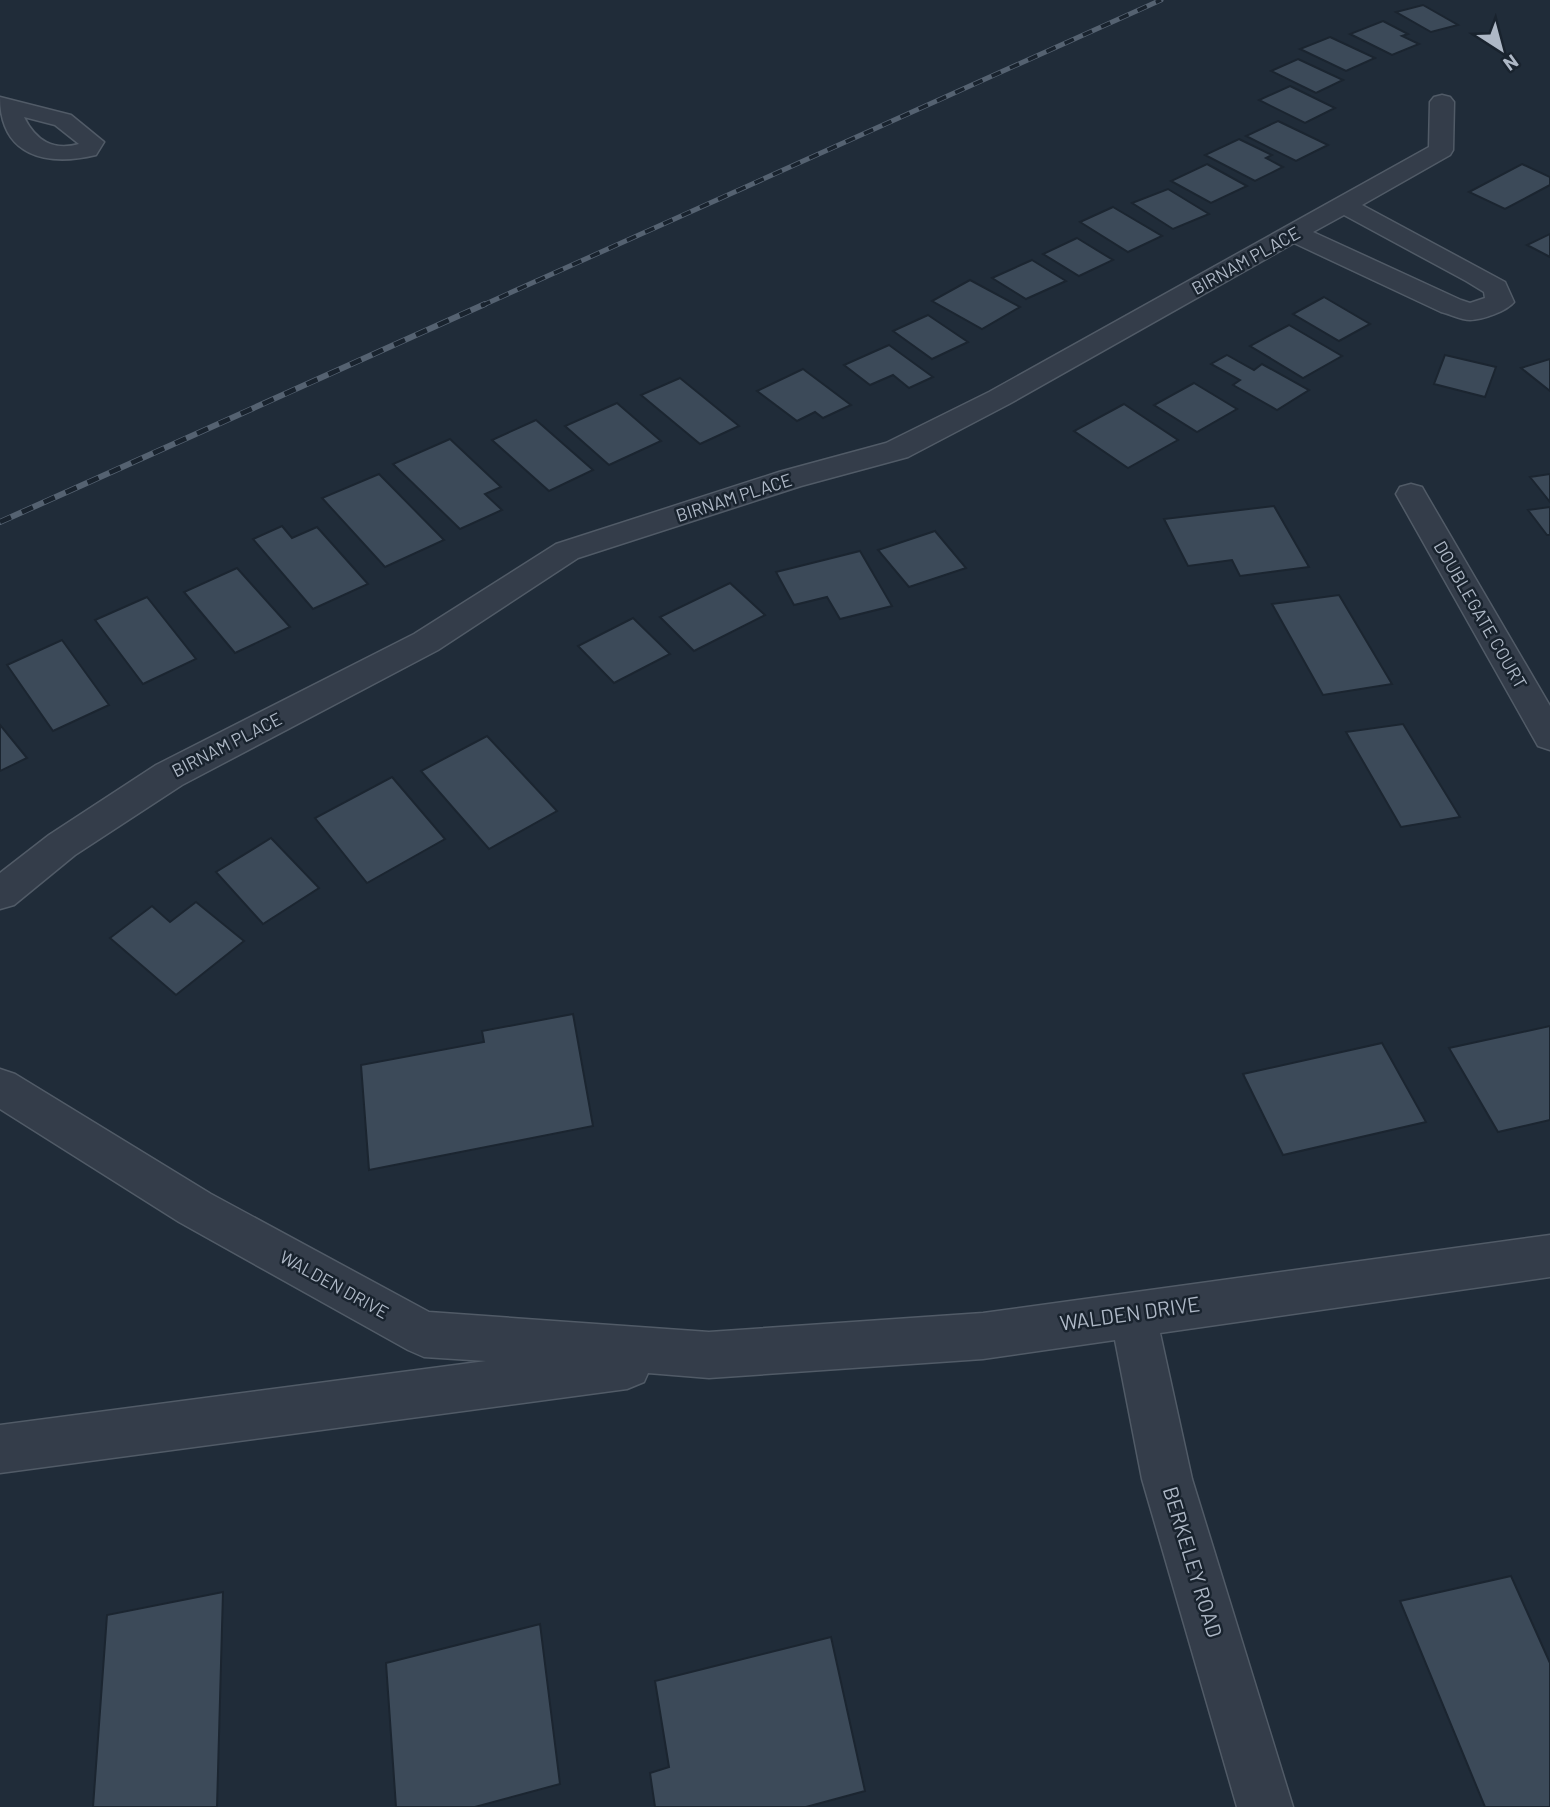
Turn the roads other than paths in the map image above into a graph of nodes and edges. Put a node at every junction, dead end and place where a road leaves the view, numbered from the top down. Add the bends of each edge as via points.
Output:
1 (1442, 103) dead end
2 (1344, 205) junction
3 (1295, 234) junction
4 (1411, 494) dead end
5 (1550, 737) edge
6 (0, 894) edge
7 (0, 1087) edge
8 (1550, 1256) edge
9 (1133, 1313) junction
10 (709, 1355) junction
11 (0, 1449) edge
12 (1265, 1807) edge

1 - 2 street, BIRNAM PLACE via 1441,150
2 - 3 street, BIRNAM PLACE
2 - 3 street via 1496,288 1500,302 1471,312 1451,306
3 - 6 street, BIRNAM PLACE via 897,450 790,479 567,551 426,642 169,775 62,845
4 - 5 street, DOUBLEGATE COURT
7 - 10 street, WALDEN DRIVE via 195,1208 424,1334
8 - 9 street, WALDEN DRIVE
9 - 10 street, WALDEN DRIVE via 983,1336
9 - 12 street, BERKELEY ROAD via 1167,1479
10 - 11 street, WALDEN DRIVE

